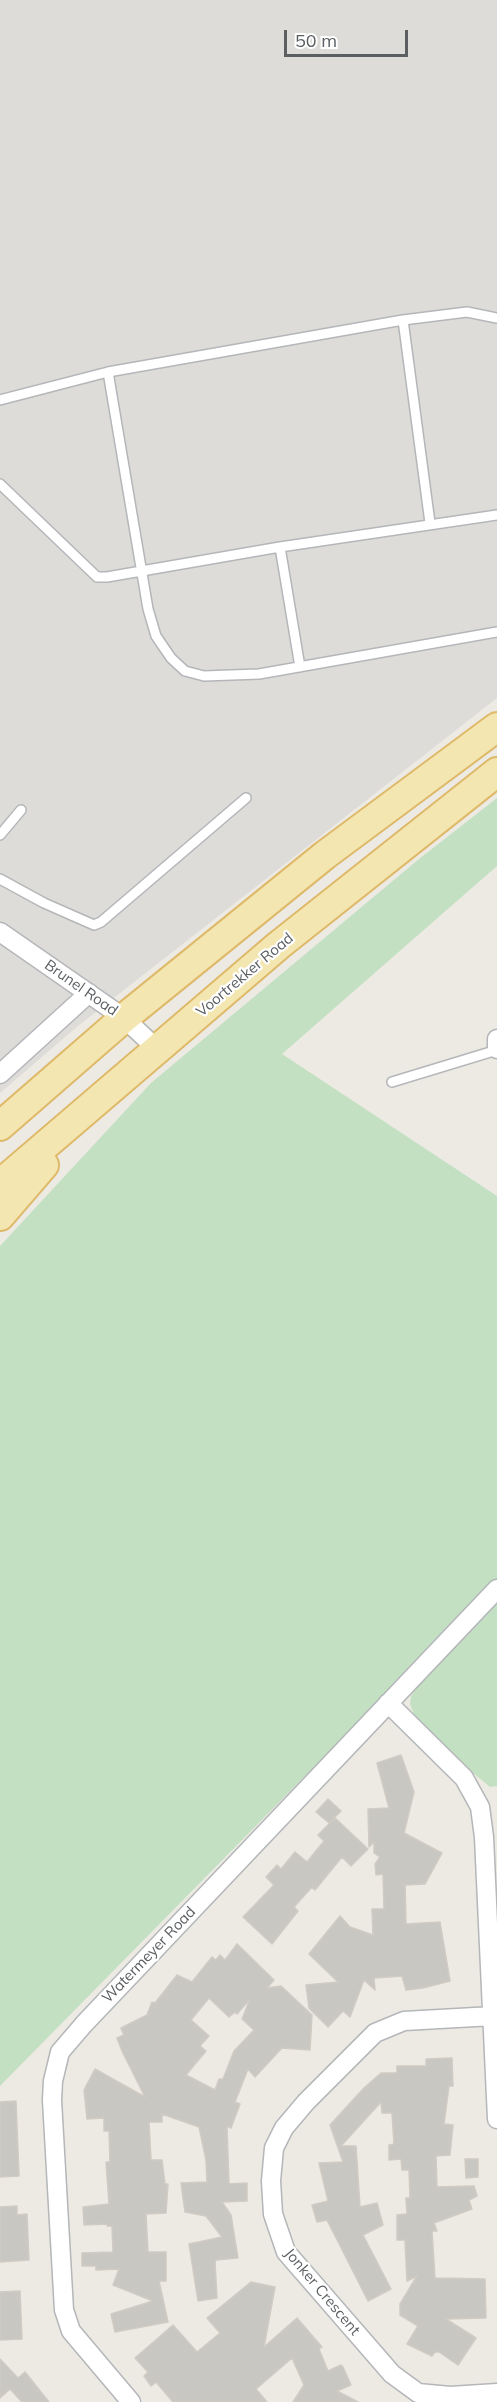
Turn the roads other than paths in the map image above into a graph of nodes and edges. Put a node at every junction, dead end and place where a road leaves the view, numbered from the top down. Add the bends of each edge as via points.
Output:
1 (497, 318) edge
2 (403, 320) junction
3 (108, 372) junction
4 (0, 400) edge
5 (0, 484) edge
6 (497, 515) edge
7 (430, 523) junction
8 (280, 547) junction
9 (140, 572) junction
10 (497, 632) edge
11 (300, 667) junction
12 (497, 727) edge
13 (497, 772) edge
14 (246, 798) dead end
15 (21, 810) dead end
16 (0, 835) edge
17 (0, 879) edge
18 (0, 932) edge
19 (89, 993) junction
20 (124, 1018) junction
21 (497, 1039) edge
22 (497, 1049) edge
23 (158, 1050) junction
24 (0, 1074) edge
25 (392, 1082) dead end
26 (90, 1110) junction
27 (0, 1126) edge
28 (0, 1184) edge
29 (0, 1216) edge
30 (497, 1589) edge
31 (388, 1703) junction
32 (493, 2016) junction
33 (497, 2119) edge
34 (497, 2393) edge
35 (131, 2402) edge

1 - 2 lane via 467,312
2 - 3 lane
2 - 7 lane
3 - 4 lane
3 - 9 lane
5 - 9 lane via 97,577
6 - 7 lane
7 - 8 lane
8 - 9 lane
8 - 11 lane
9 - 11 lane via 156,636 185,671 231,676
10 - 11 lane
12 - 20 main road via 326,855
13 - 23 main road, Voortrekker Road via 279,945
14 - 17 lane via 94,925
15 - 16 lane
18 - 19 street, Brunel Road
19 - 20 street, Brunel Road
19 - 24 street
20 - 23 street, Brunel Road
20 - 27 main road
21 - 22 street
22 - 25 lane
23 - 26 main road, Voortrekker Road
26 - 28 main road, Voortrekker Road
26 - 29 main road
30 - 31 street, Watermeyer Road
31 - 32 street via 464,1778 480,1807
31 - 35 street, Watermeyer Road via 84,2024 56,2062 52,2100 64,2310 71,2331
32 - 33 street
32 - 34 street, Jonker Crescent via 404,2021 375,2033 284,2128 274,2148 271,2181 273,2214 286,2252 392,2374 418,2393

